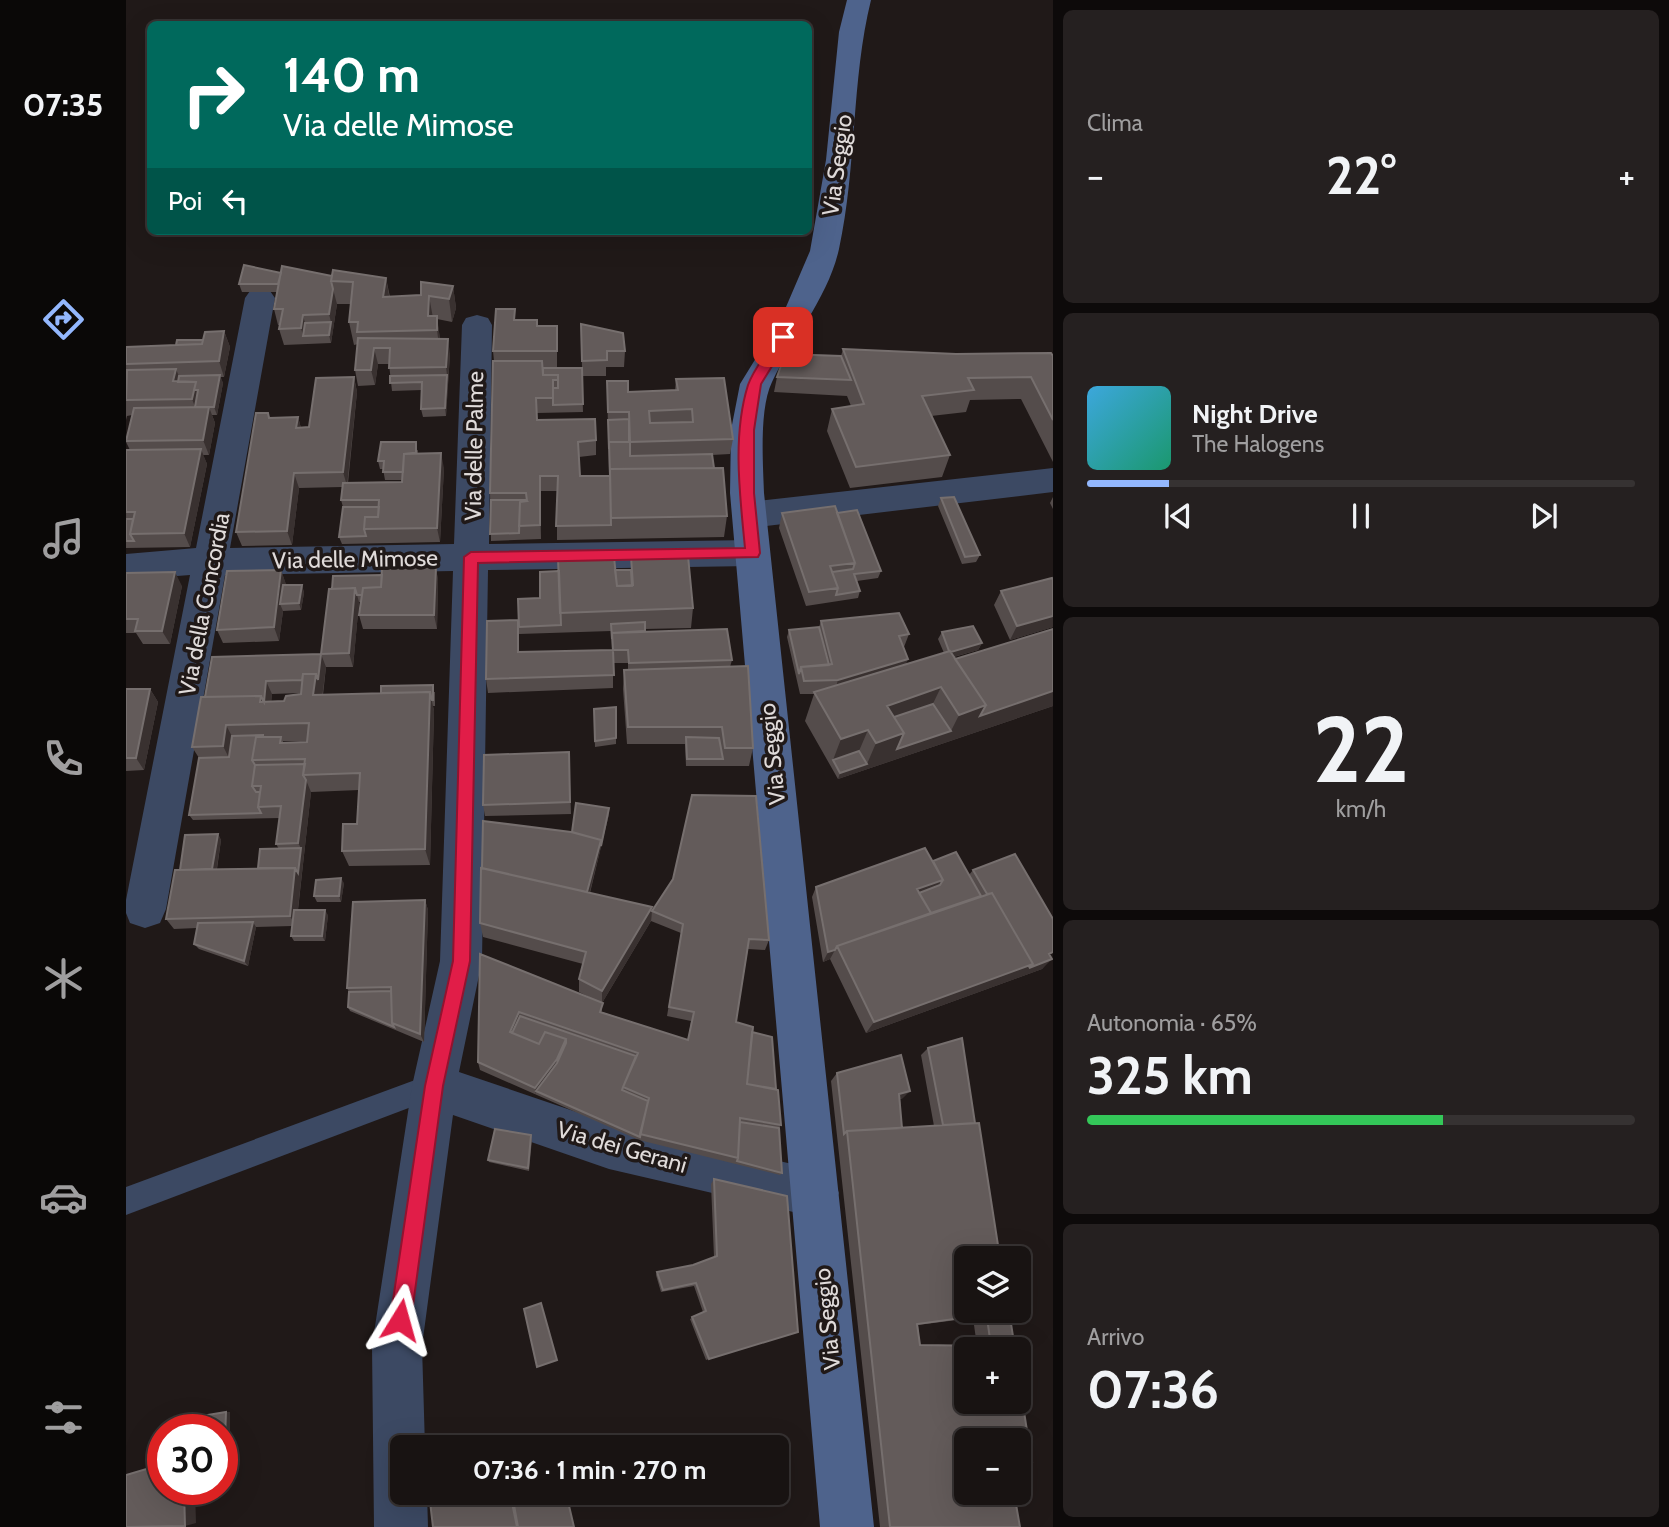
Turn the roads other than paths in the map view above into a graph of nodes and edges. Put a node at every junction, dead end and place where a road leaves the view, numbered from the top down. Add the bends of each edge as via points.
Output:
1 (859, 0) edge
2 (260, 298) dead end
3 (477, 325) dead end
4 (1053, 480) edge
5 (749, 515) junction
6 (752, 553) junction
7 (471, 557) junction
8 (212, 562) junction
9 (126, 567) edge
10 (145, 909) dead end
11 (434, 1086) junction
12 (815, 1193) junction
13 (126, 1201) edge
14 (401, 1527) edge
15 (847, 1527) edge

1 - 5 street, Via Seggio via 851,32 839,160 824,251 798,314 755,384 747,430
2 - 8 street, Via della Concordia
3 - 7 street, Via delle Palme
4 - 5 street
5 - 6 street, Via Seggio
6 - 7 street, Via delle Mimose
6 - 12 street, Via Seggio
7 - 8 street, Via delle Mimose
7 - 11 street, Via delle Palme via 461,961
8 - 9 street, Via delle Mimose
8 - 10 street, Via della Concordia
11 - 12 street, Via dei Gerani via 609,1146
11 - 13 lane
11 - 14 street, Via delle Palme via 397,1346
12 - 15 street, Via Seggio

